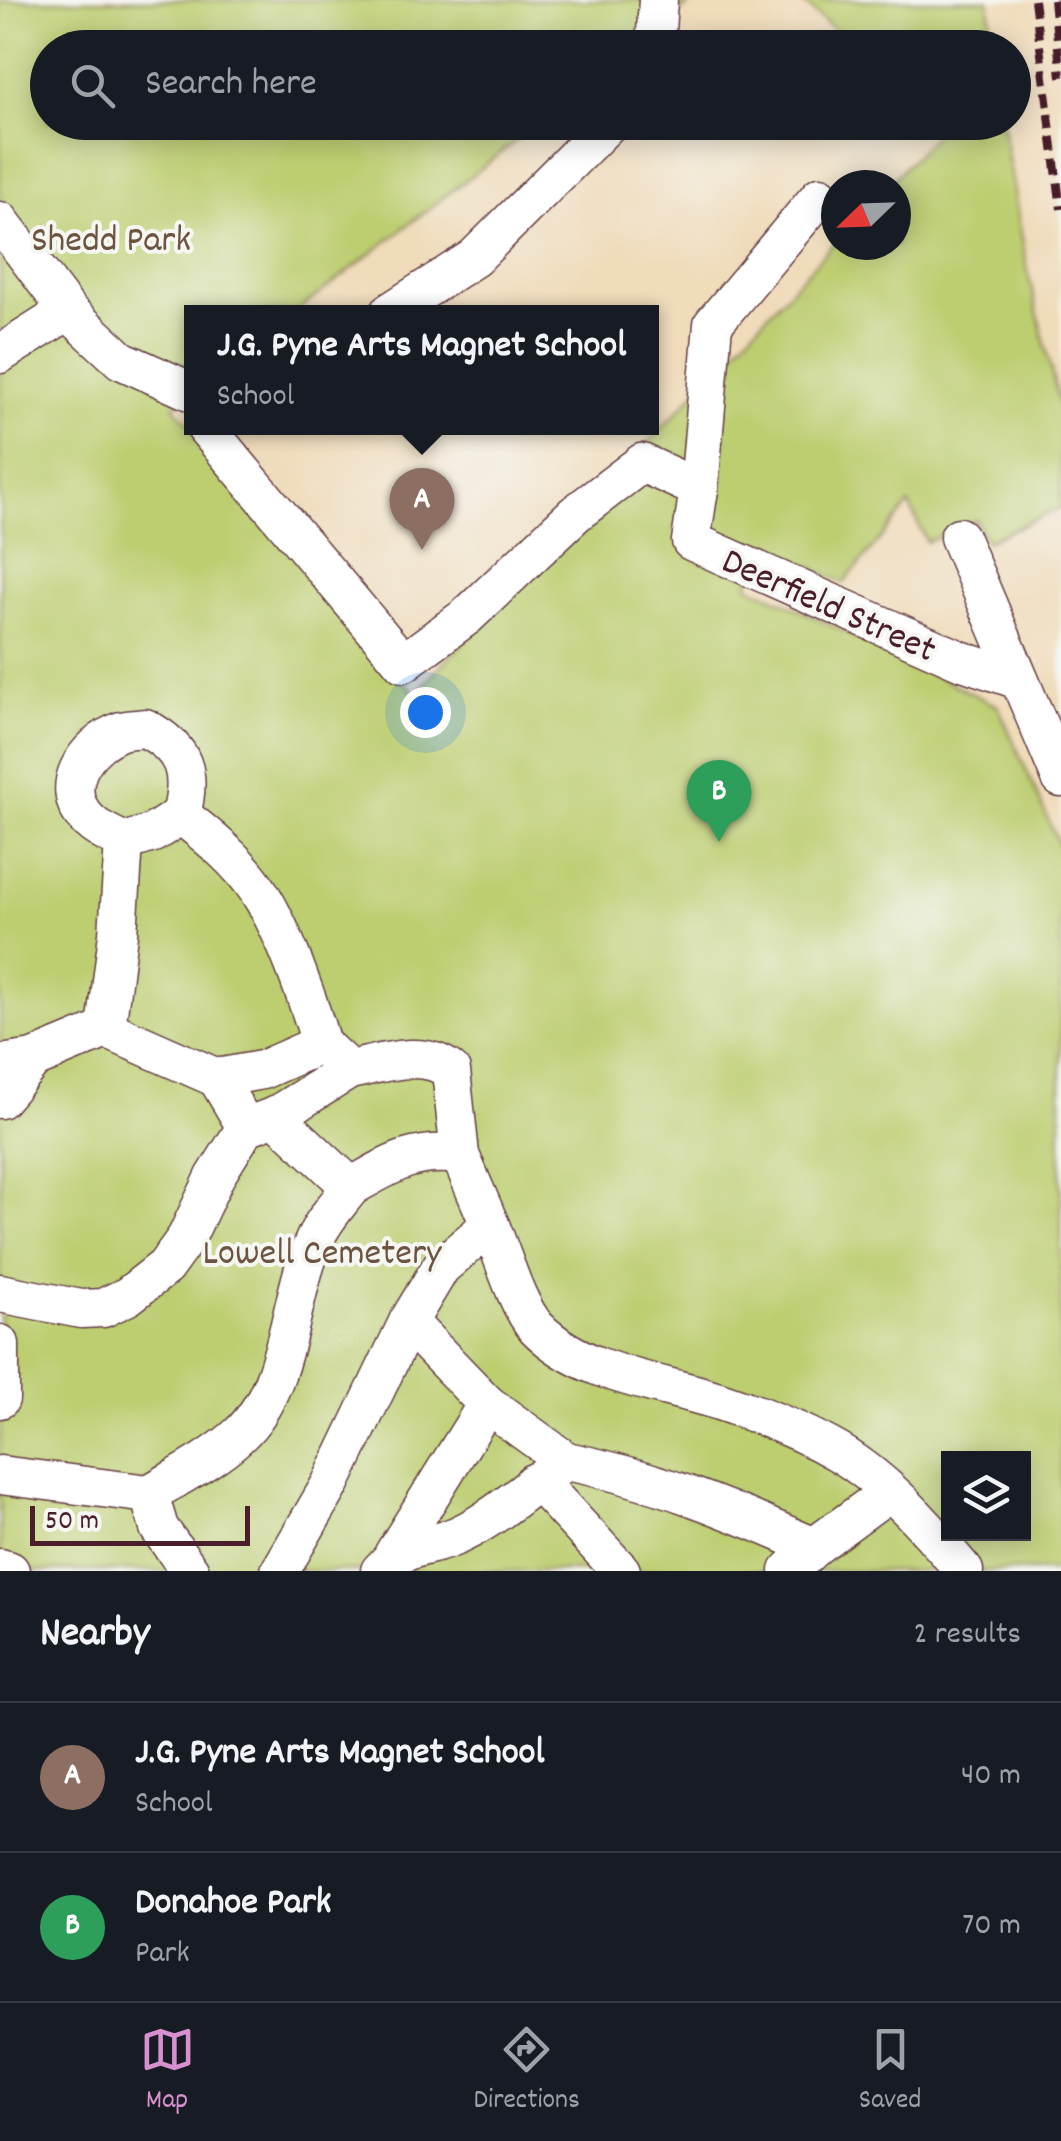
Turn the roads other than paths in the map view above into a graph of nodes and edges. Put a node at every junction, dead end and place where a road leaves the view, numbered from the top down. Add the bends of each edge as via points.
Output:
1 (658, 0) edge
2 (656, 30) edge
3 (592, 140) edge
4 (820, 196) dead end
5 (0, 220) edge
6 (401, 305) edge
7 (68, 311) junction
8 (0, 354) edge
9 (184, 392) edge
10 (212, 435) edge
11 (699, 490) junction
12 (959, 537) dead end
13 (1019, 680) junction
14 (1061, 778) edge
15 (181, 815) junction
16 (124, 842) junction
17 (106, 1030) junction
18 (321, 1044) junction
19 (17, 1061) edge
20 (349, 1070) junction
21 (217, 1078) junction
22 (0, 1099) edge
23 (260, 1122) junction
24 (460, 1155) junction
25 (351, 1187) junction
26 (490, 1225) junction
27 (0, 1293) edge
28 (408, 1322) junction
29 (0, 1344) edge
30 (0, 1399) edge
31 (487, 1404) junction
32 (566, 1461) junction
33 (1, 1473) edge
34 (533, 1483) junction
35 (889, 1492) junction
36 (149, 1494) junction
37 (802, 1559) edge
38 (387, 1563) edge
39 (0, 1568) edge
40 (10, 1571) edge
41 (190, 1571) edge
42 (280, 1571) edge
43 (621, 1571) edge
44 (964, 1571) edge

1 - 2 street
3 - 6 street via 474,258
4 - 11 street via 712,324
5 - 7 street
7 - 8 street
7 - 9 street via 121,360
10 - 11 street via 403,663 467,616 574,514 642,463
11 - 13 street, Deerfield Street via 690,541
12 - 13 street, Deerfield Street
13 - 14 street, Deerfield Street
15 - 16 street via 153,834
15 - 16 street via 188,788 177,752 145,728 122,731 86,753 75,776 74,801 90,824
15 - 18 street via 259,891
16 - 17 street
17 - 19 street
17 - 21 street
18 - 20 street
18 - 21 street via 262,1070
19 - 22 street
20 - 23 street
20 - 24 street via 408,1059 440,1062 450,1070
21 - 23 street
23 - 25 street
23 - 27 street via 215,1177 165,1267 128,1296 82,1309
24 - 25 street via 403,1157
24 - 26 street
25 - 36 street via 315,1238 291,1327 256,1415 239,1435
26 - 28 street via 441,1267
26 - 35 street via 536,1326 554,1341 585,1359 717,1400 838,1452
28 - 31 street
28 - 42 street via 330,1485
29 - 30 street
31 - 32 street
31 - 38 street
32 - 34 street
32 - 37 street via 742,1514
33 - 36 street
34 - 38 street via 495,1517
34 - 43 street
35 - 37 street
35 - 44 street
36 - 41 street via 159,1528
39 - 40 street

